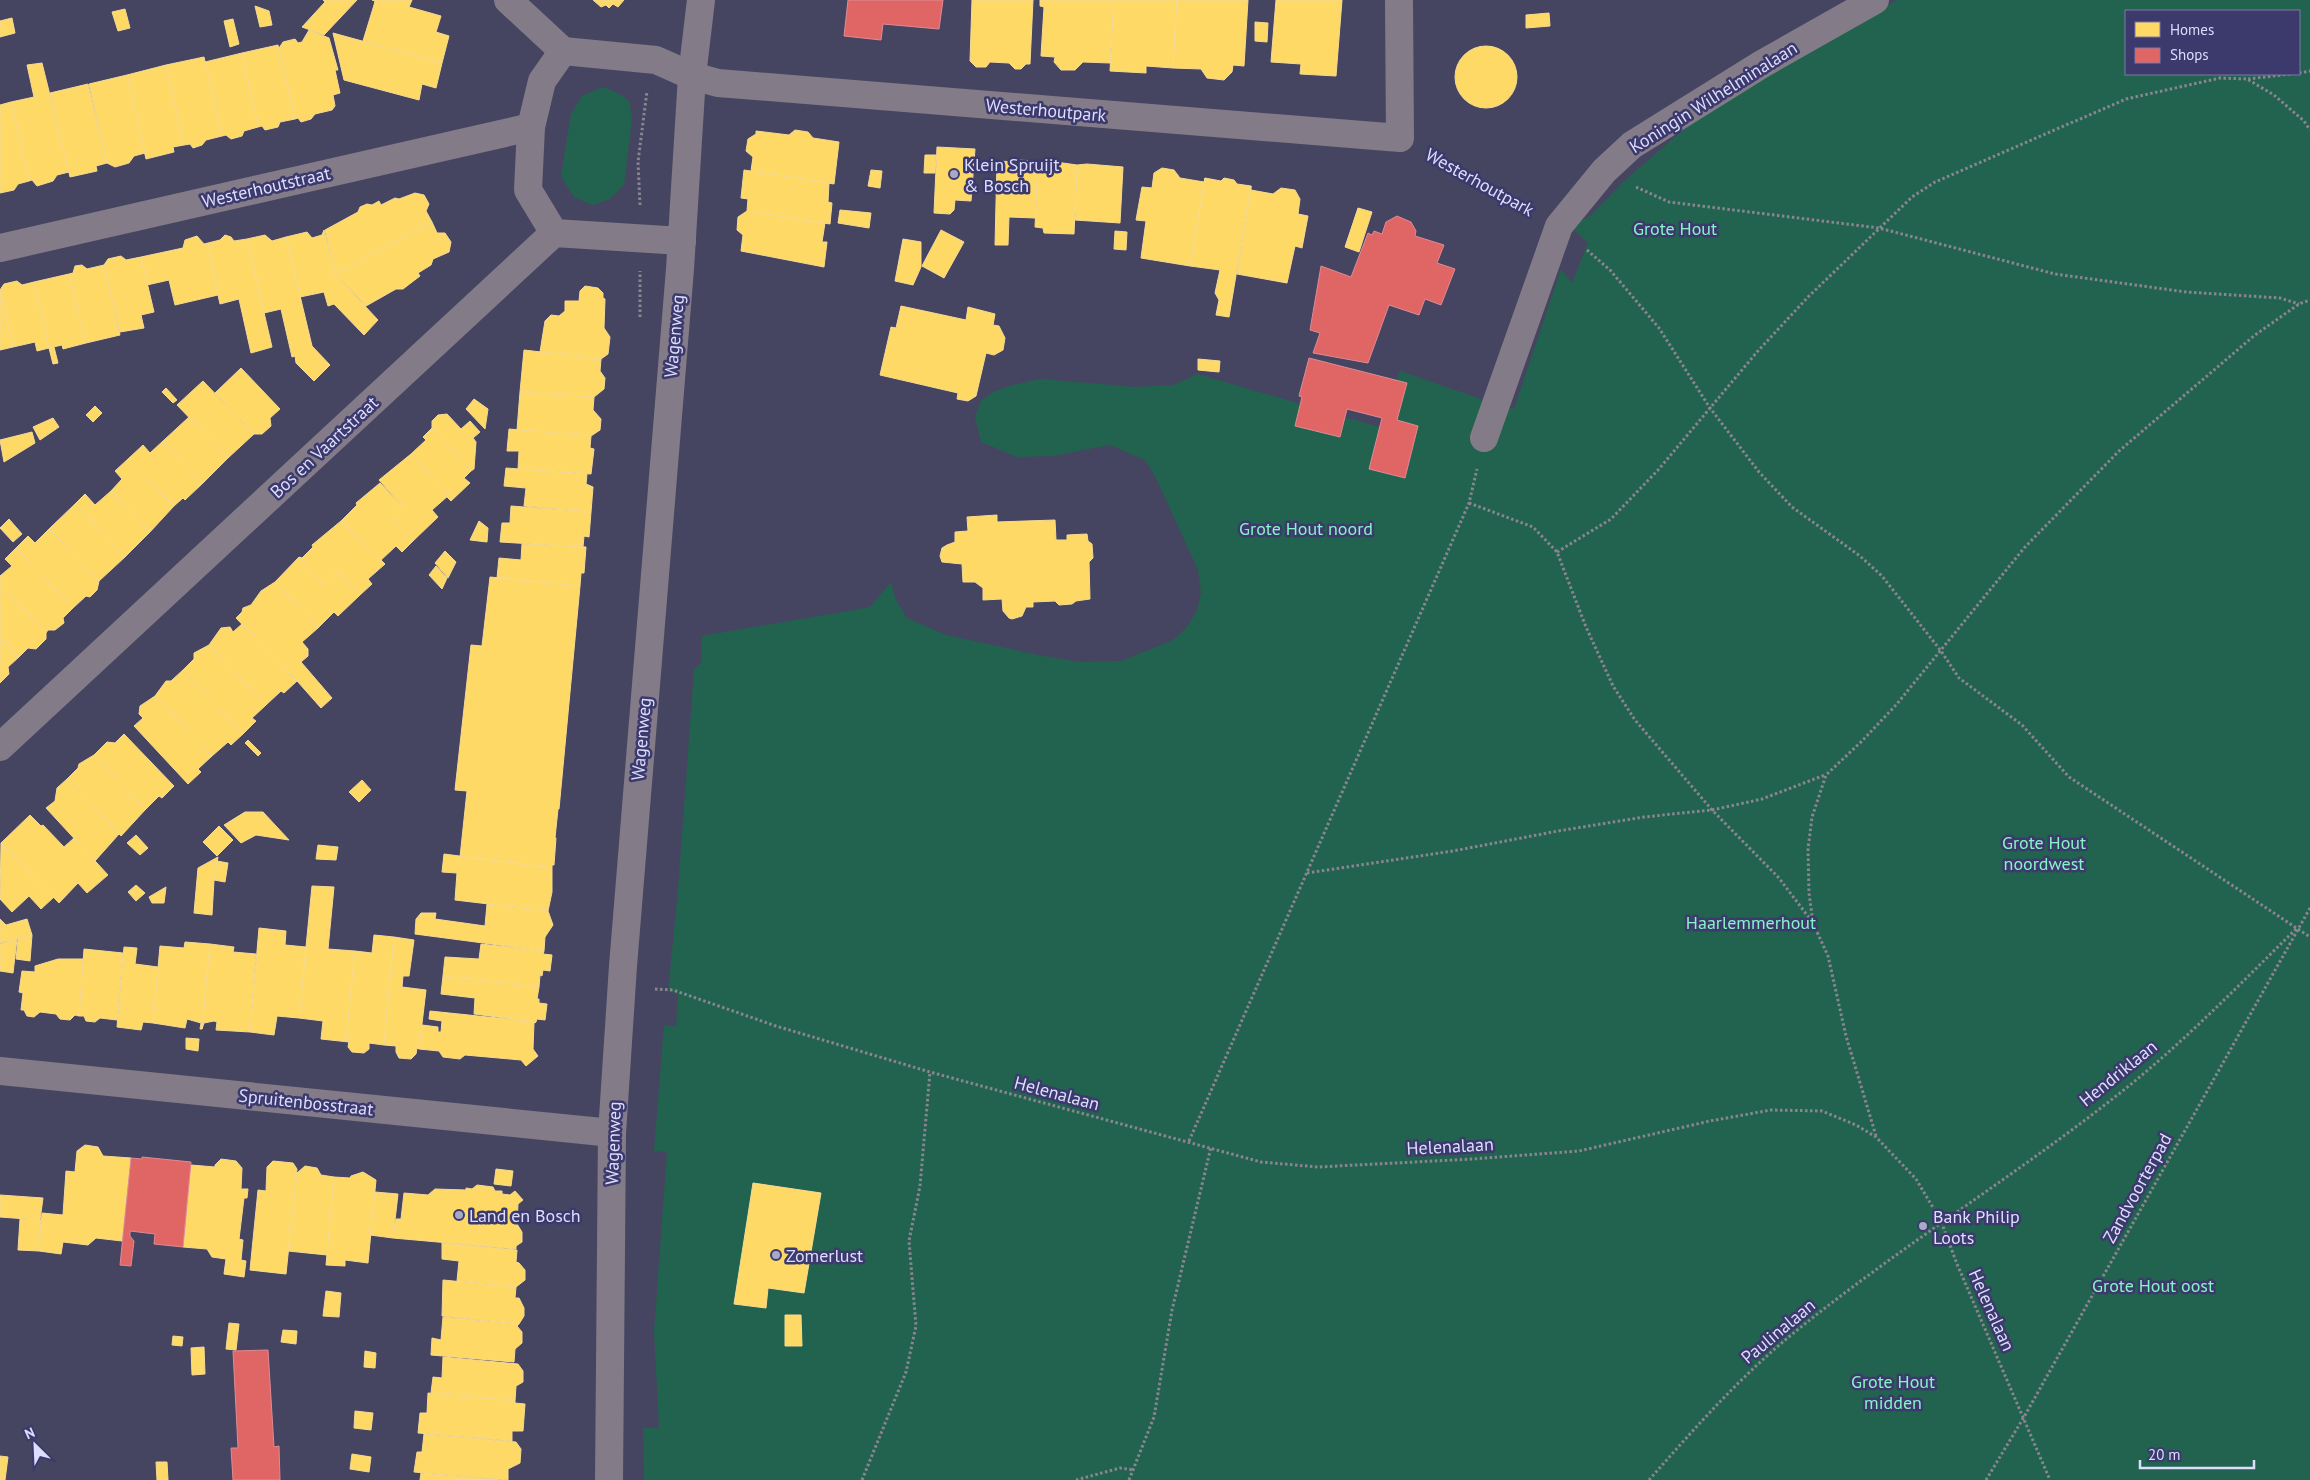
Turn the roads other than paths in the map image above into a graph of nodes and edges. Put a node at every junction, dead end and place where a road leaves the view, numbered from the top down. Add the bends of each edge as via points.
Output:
1 (508, 0) edge
2 (701, 0) edge
3 (1399, 0) edge
4 (1875, 0) edge
5 (563, 52) junction
6 (692, 76) junction
7 (531, 127) junction
8 (554, 233) junction
9 (682, 241) junction
10 (0, 248) edge
11 (1484, 438) road end
12 (0, 748) edge
13 (0, 1071) edge
14 (612, 1132) junction
15 (609, 1480) edge

1 - 5 street
2 - 6 street, Wagenweg
3 - 6 street, Westerhoutpark via 1400,138 733,84
4 - 11 street, Koningin Wilhelminalaan via 1762,64 1641,140 1604,171 1559,226
5 - 6 street, Westerhoutpark via 656,60
5 - 7 street via 542,81
6 - 9 street, Wagenweg
7 - 8 street via 528,190
7 - 10 street, Westerhoutstraat
8 - 9 street
8 - 12 street, Bos en Vaartstraat
9 - 14 street, Wagenweg
13 - 14 street, Spruitenbosstraat
14 - 15 street, Wagenweg

